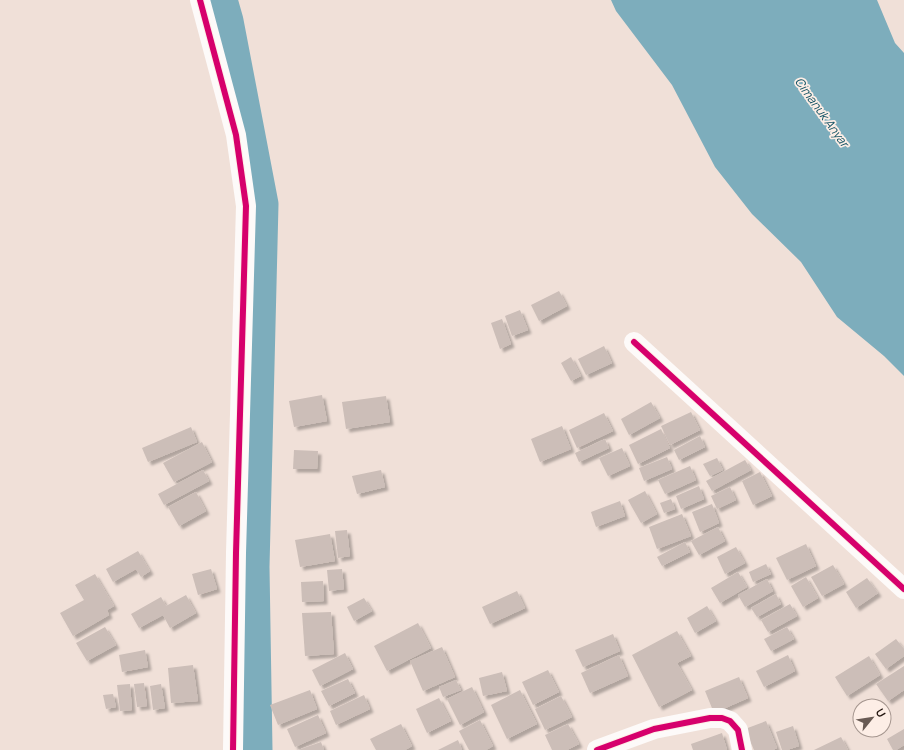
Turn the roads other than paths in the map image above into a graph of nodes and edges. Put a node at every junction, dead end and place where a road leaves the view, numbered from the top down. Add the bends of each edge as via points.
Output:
1 (200, 0) edge
2 (634, 342) dead end
3 (904, 589) edge
4 (233, 750) edge
5 (597, 750) edge
6 (742, 750) edge

1 - 4 street via 236,135 246,206
2 - 3 street
5 - 6 street via 654,729 710,718 730,721 738,730

